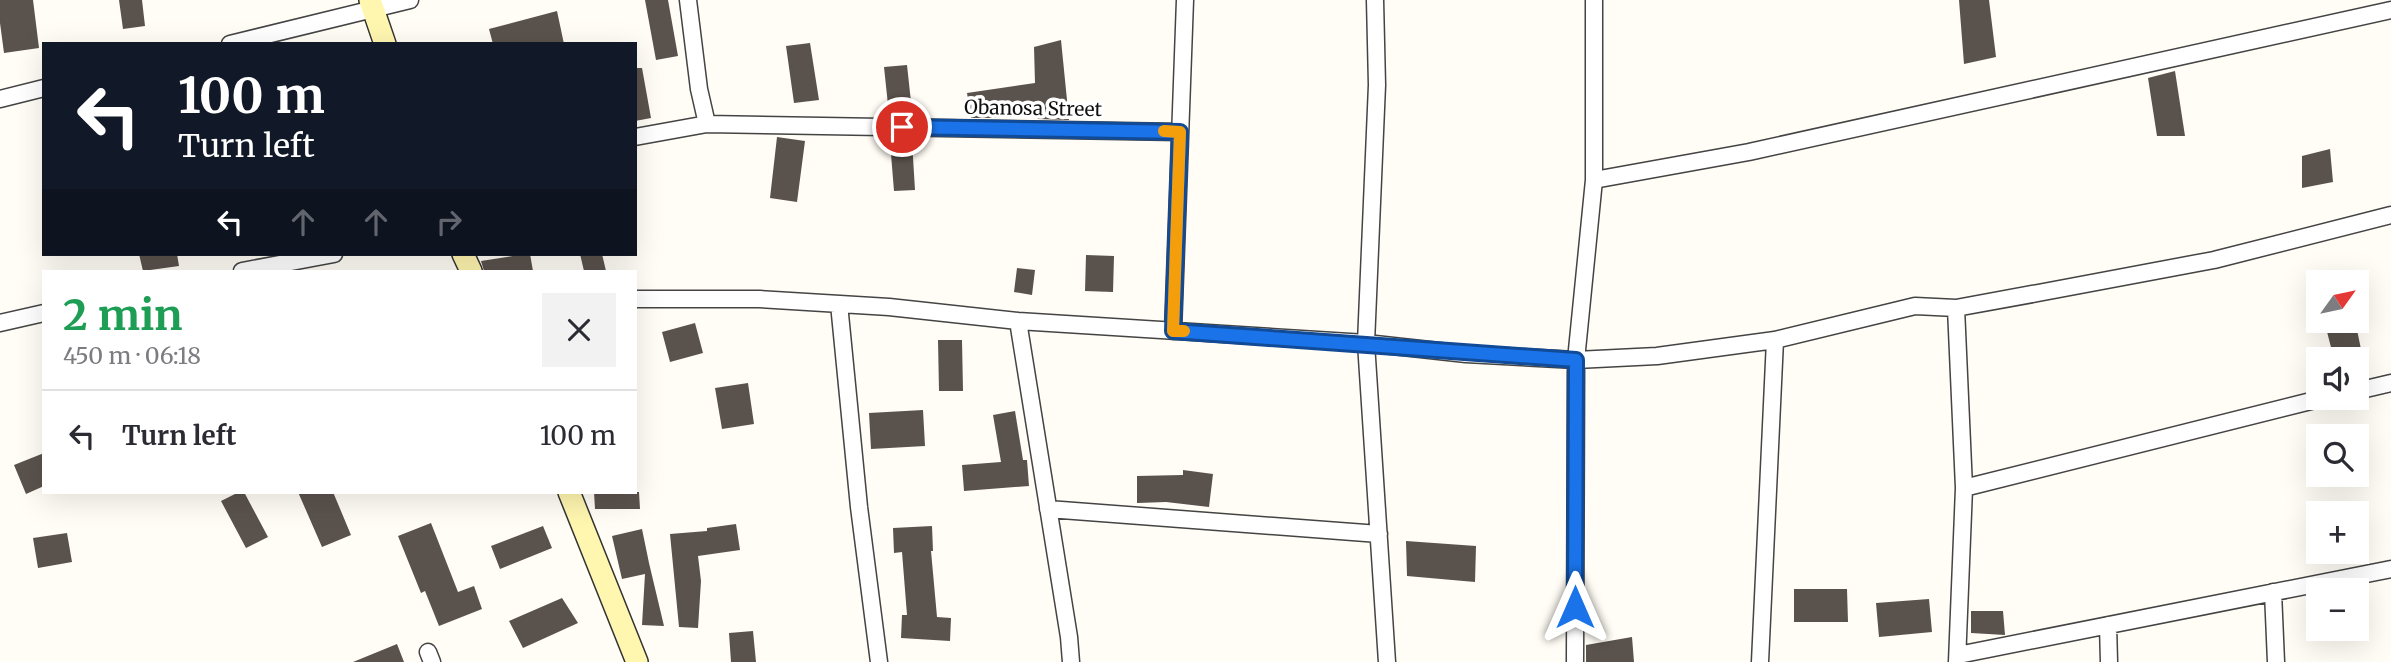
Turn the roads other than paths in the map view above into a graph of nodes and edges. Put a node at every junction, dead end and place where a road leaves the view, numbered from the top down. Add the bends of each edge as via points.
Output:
1 (410, 0) edge
2 (688, 0) edge
3 (1185, 0) edge
4 (1375, 0) edge
5 (1594, 0) edge
6 (372, 5) edge
7 (2391, 10) edge
8 (237, 42) edge
9 (384, 42) edge
10 (42, 88) edge
11 (0, 95) edge
12 (706, 124) junction
13 (1180, 132) junction
14 (637, 137) edge
15 (1594, 180) junction
16 (2391, 215) edge
17 (323, 256) edge
18 (247, 270) edge
19 (637, 299) edge
20 (839, 304) junction
21 (1956, 308) junction
22 (42, 313) edge
23 (1018, 321) junction
24 (0, 323) edge
25 (1173, 331) junction
26 (1775, 340) junction
27 (1366, 343) junction
28 (1576, 360) junction
29 (2391, 383) edge
30 (2369, 388) edge
31 (2306, 402) edge
32 (1964, 488) junction
33 (570, 494) edge
34 (1048, 509) junction
35 (1379, 534) junction
36 (2391, 569) edge
37 (2273, 592) junction
38 (2108, 625) junction
39 (1957, 659) edge
40 (637, 662) edge
41 (879, 662) edge
42 (1070, 662) edge
43 (1387, 662) edge
44 (1574, 662) edge
45 (1760, 662) edge
46 (2109, 662) edge
47 (2276, 662) edge

1 - 6 street
2 - 12 street
3 - 13 street
4 - 27 street via 1377,85
5 - 15 street
6 - 8 street
6 - 9 street
7 - 15 street via 1749,152
10 - 11 street
12 - 13 street, Obanosa Street
12 - 14 street, Obanosa Street
13 - 25 street
15 - 28 street
16 - 21 street via 2214,260
17 - 18 street
19 - 20 street
20 - 23 street
20 - 41 street
21 - 26 street via 1915,306
21 - 32 street
22 - 24 street
23 - 25 street
23 - 34 street
25 - 27 street
26 - 28 street via 1657,356
26 - 45 street
27 - 28 street
27 - 35 street
28 - 44 street
29 - 30 street
31 - 32 street
32 - 39 street
33 - 40 street
34 - 35 street
34 - 42 street
35 - 43 street
36 - 37 street
37 - 38 street
37 - 47 street
38 - 39 street
38 - 46 street

